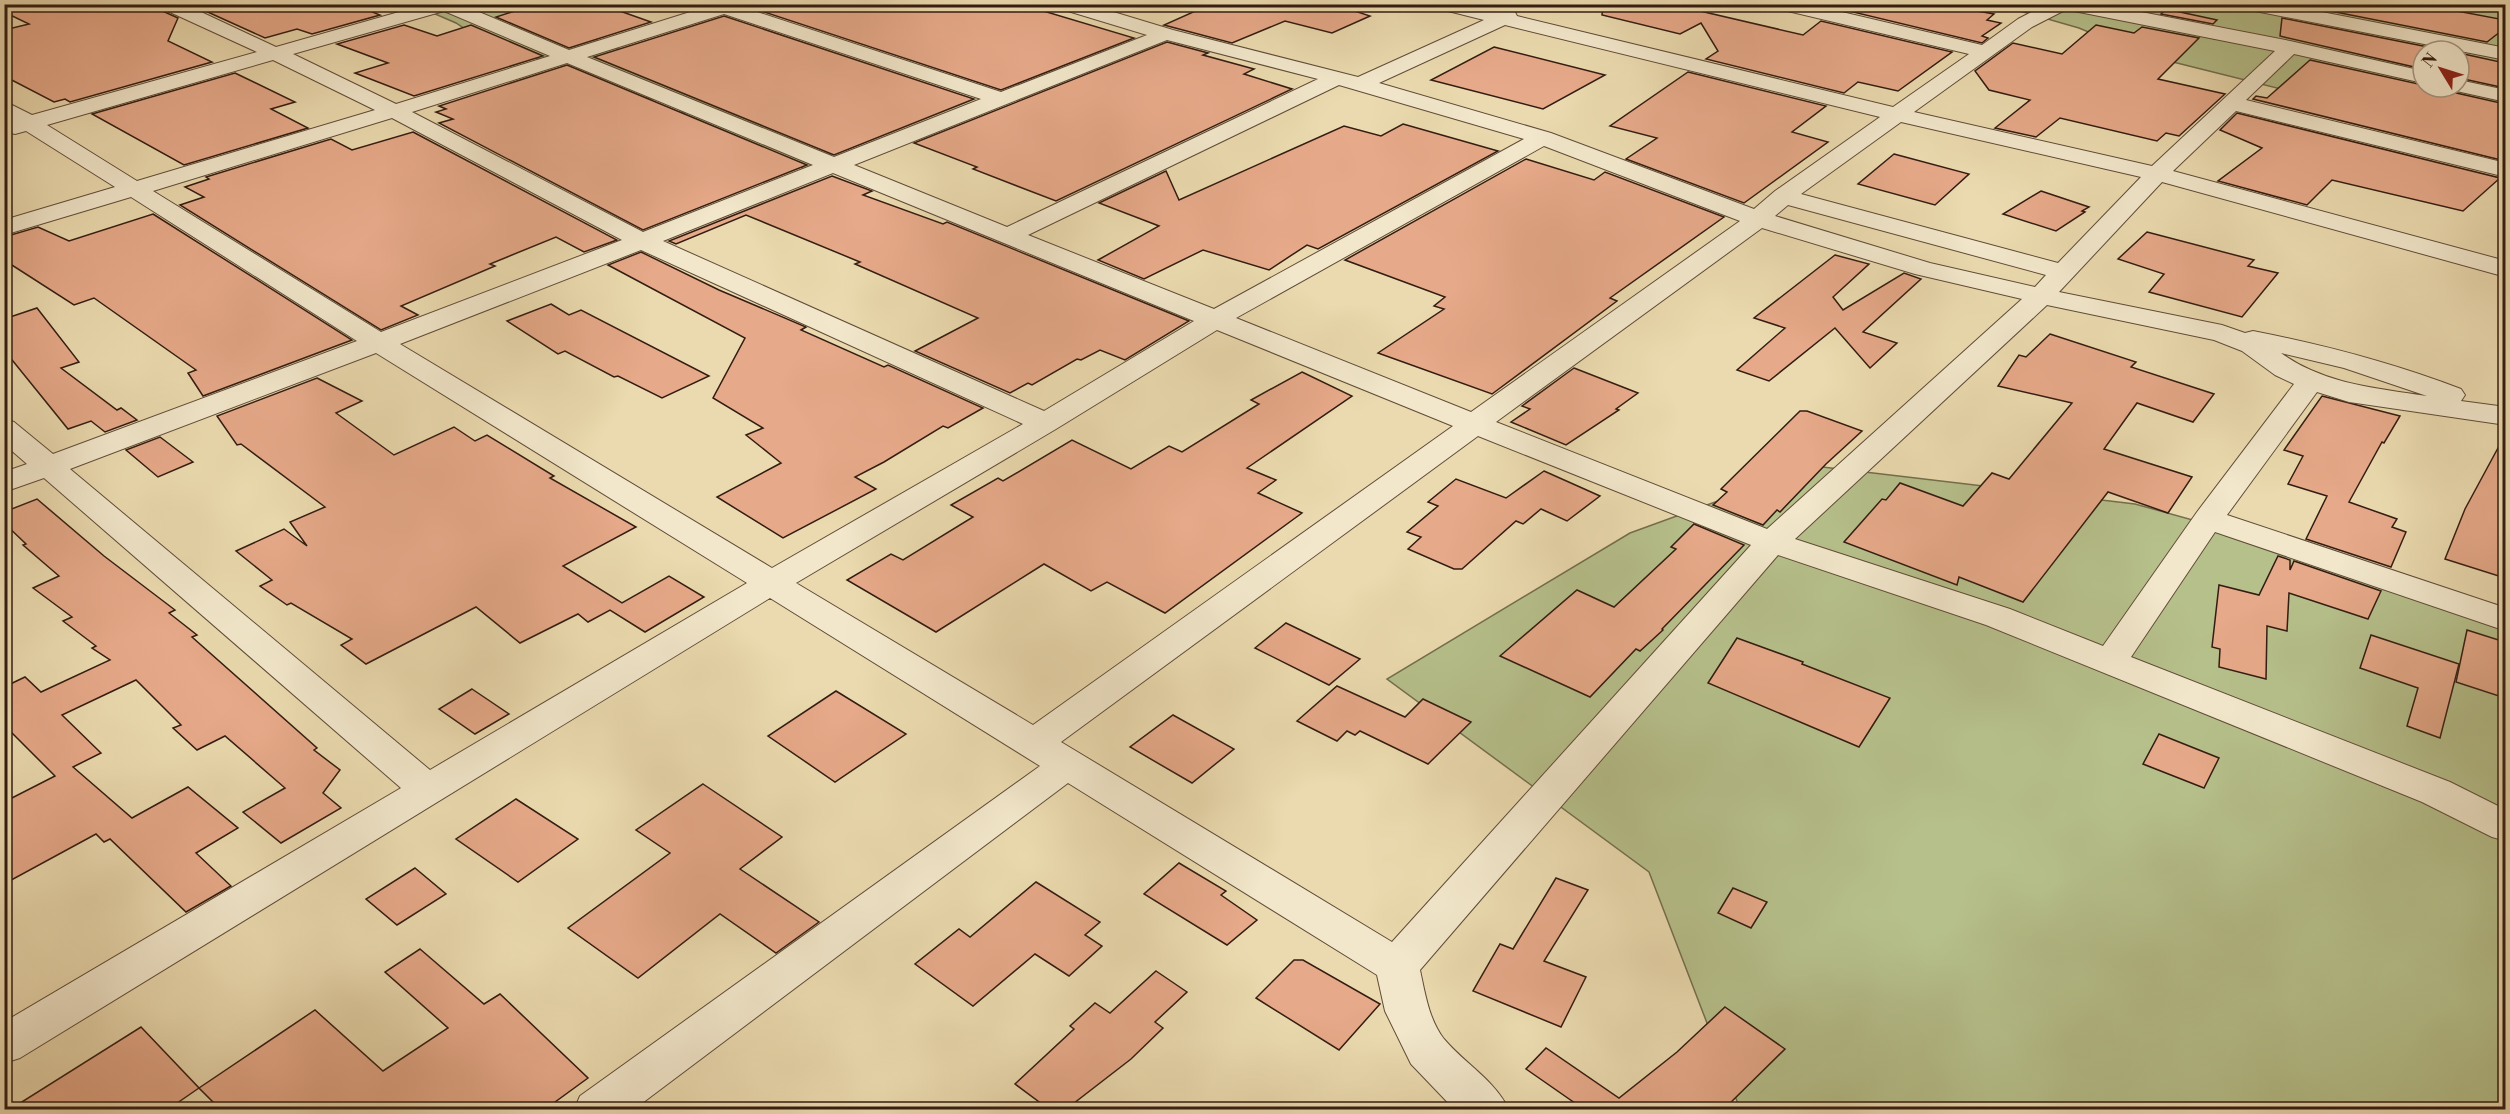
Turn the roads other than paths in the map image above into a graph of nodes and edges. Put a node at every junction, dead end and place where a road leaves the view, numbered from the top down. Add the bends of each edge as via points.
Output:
1 (168, 4) edge
2 (1065, 4) edge
3 (1443, 4) edge
4 (1532, 4) edge
5 (1782, 4) edge
6 (2062, 4) edge
7 (2069, 4) edge
8 (2250, 4) edge
9 (447, 5) edge
10 (724, 6) edge
11 (1500, 20) junction
12 (1166, 34) junction
13 (2290, 47) junction
14 (1987, 52) junction
15 (274, 53) junction
16 (2505, 54) edge
17 (568, 57) junction
18 (2411, 74) edge
19 (1348, 81) junction
20 (2471, 89) edge
21 (2505, 96) edge
22 (1001, 99) junction
23 (2231, 103) junction
24 (4, 107) edge
25 (394, 111) junction
26 (1899, 115) junction
27 (30, 123) junction
28 (4, 130) edge
29 (1543, 138) junction
30 (831, 165) junction
31 (2505, 170) edge
32 (2157, 174) junction
33 (134, 190) junction
34 (1783, 196) junction
35 (1758, 219) junction
36 (4, 228) edge
37 (1007, 236) junction
38 (644, 242) junction
39 (2505, 269) edge
40 (2063, 272) junction
41 (2041, 296) junction
42 (1214, 320) junction
43 (2222, 333) junction
44 (379, 343) junction
45 (2311, 381) junction
46 (2502, 415) edge
47 (1046, 423) junction
48 (1474, 424) junction
49 (4, 428) edge
50 (48, 466) junction
51 (4, 483) edge
52 (2208, 519) junction
53 (1772, 542) junction
54 (771, 583) junction
55 (2505, 620) edge
56 (2110, 662) junction
57 (1050, 755) junction
58 (428, 790) junction
59 (2505, 827) edge
60 (1397, 966) junction
61 (4, 1045) edge
62 (597, 1110) edge
63 (1486, 1110) edge

1 - 15 street
2 - 12 street
3 - 11 street
4 - 11 street
5 - 14 street
6 - 14 street via 2025,23
7 - 13 street
8 - 16 street
9 - 15 street
9 - 17 street
10 - 17 street
10 - 22 street
11 - 19 street
11 - 26 street
12 - 19 street
12 - 22 street
13 - 18 street
13 - 23 street
14 - 26 street
15 - 25 street
15 - 27 street
17 - 25 street
17 - 30 street
19 - 29 street
19 - 37 street
20 - 21 street
22 - 30 street
23 - 31 street
23 - 32 street
24 - 27 street
25 - 33 street
25 - 38 street
26 - 32 street
26 - 34 street
27 - 28 street
27 - 33 street
29 - 35 street
29 - 42 street
30 - 37 street
30 - 38 street
32 - 39 street
32 - 40 street
33 - 36 street
33 - 44 street
34 - 35 street
34 - 40 street
35 - 41 street via 1924,269
35 - 48 street
37 - 42 street
38 - 44 street
38 - 47 street
40 - 41 street
41 - 43 street
41 - 53 street
42 - 47 street
42 - 48 street
43 - 45 street via 2252,345 2285,369
43 - 46 street via 2292,347 2412,380
44 - 50 street
44 - 54 street
45 - 46 street via 2388,400
45 - 52 street
47 - 54 street
48 - 53 street
48 - 57 street
49 - 50 street
50 - 51 street
50 - 58 street
52 - 55 street
52 - 56 street
53 - 56 street via 1998,617
53 - 60 street
54 - 57 street
54 - 58 street
56 - 59 street via 2436,792
57 - 60 street
57 - 62 street
58 - 61 street
60 - 63 street via 1407,1011 1427,1051

